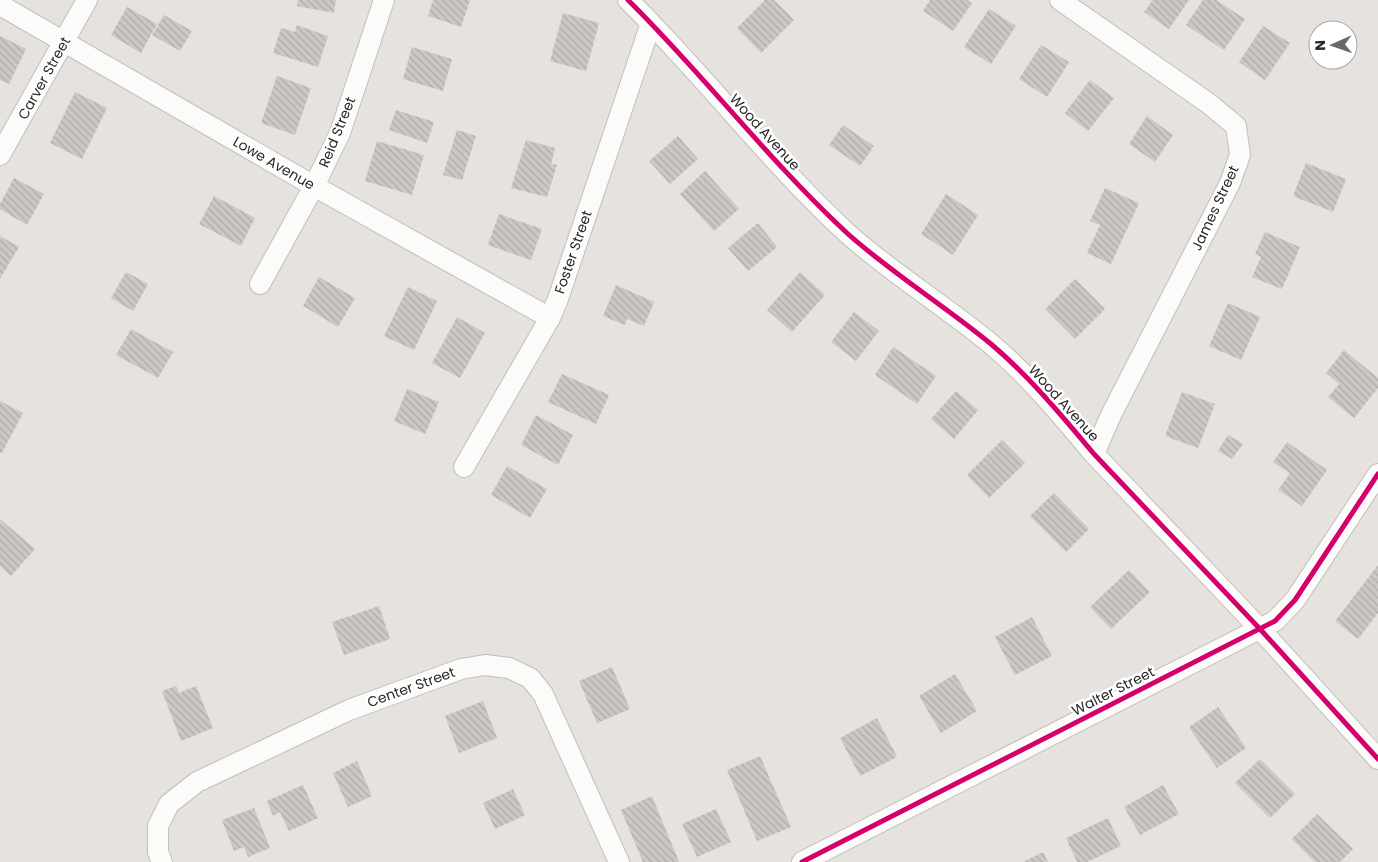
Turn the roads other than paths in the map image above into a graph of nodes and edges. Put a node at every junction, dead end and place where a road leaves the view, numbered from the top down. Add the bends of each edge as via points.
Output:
1 (87, 0) edge
2 (384, 0) edge
3 (628, 0) edge
4 (1060, 0) edge
5 (0, 5) edge
6 (650, 23) junction
7 (64, 41) junction
8 (0, 155) edge
9 (314, 186) junction
10 (260, 284) dead end
11 (550, 318) junction
12 (1094, 454) junction
13 (464, 467) dead end
14 (1378, 474) edge
15 (1260, 629) junction
16 (1378, 759) edge
17 (162, 862) edge
18 (619, 862) edge
19 (802, 862) edge

1 - 7 street, Carver Street
2 - 9 street, Reid Street via 340,133
3 - 6 street, Wood Avenue
4 - 12 street, James Street via 1236,126 1240,155 1230,183
5 - 7 street, Lowe Avenue
6 - 11 street, Foster Street
6 - 12 street, Wood Avenue via 820,208 892,271 1018,368
7 - 8 street, Carver Street
7 - 9 street, Lowe Avenue
9 - 10 street, Reid Street
9 - 11 street, Lowe Avenue
11 - 13 street, Foster Street
12 - 15 street, Wood Avenue
14 - 15 street, Walter Street via 1295,600 1275,620
15 - 16 street, Wood Avenue
15 - 19 street, Walter Street
17 - 18 street, Center Street via 158,852 158,826 169,804 197,782 349,710 461,669 485,664 509,668 530,678 543,694

